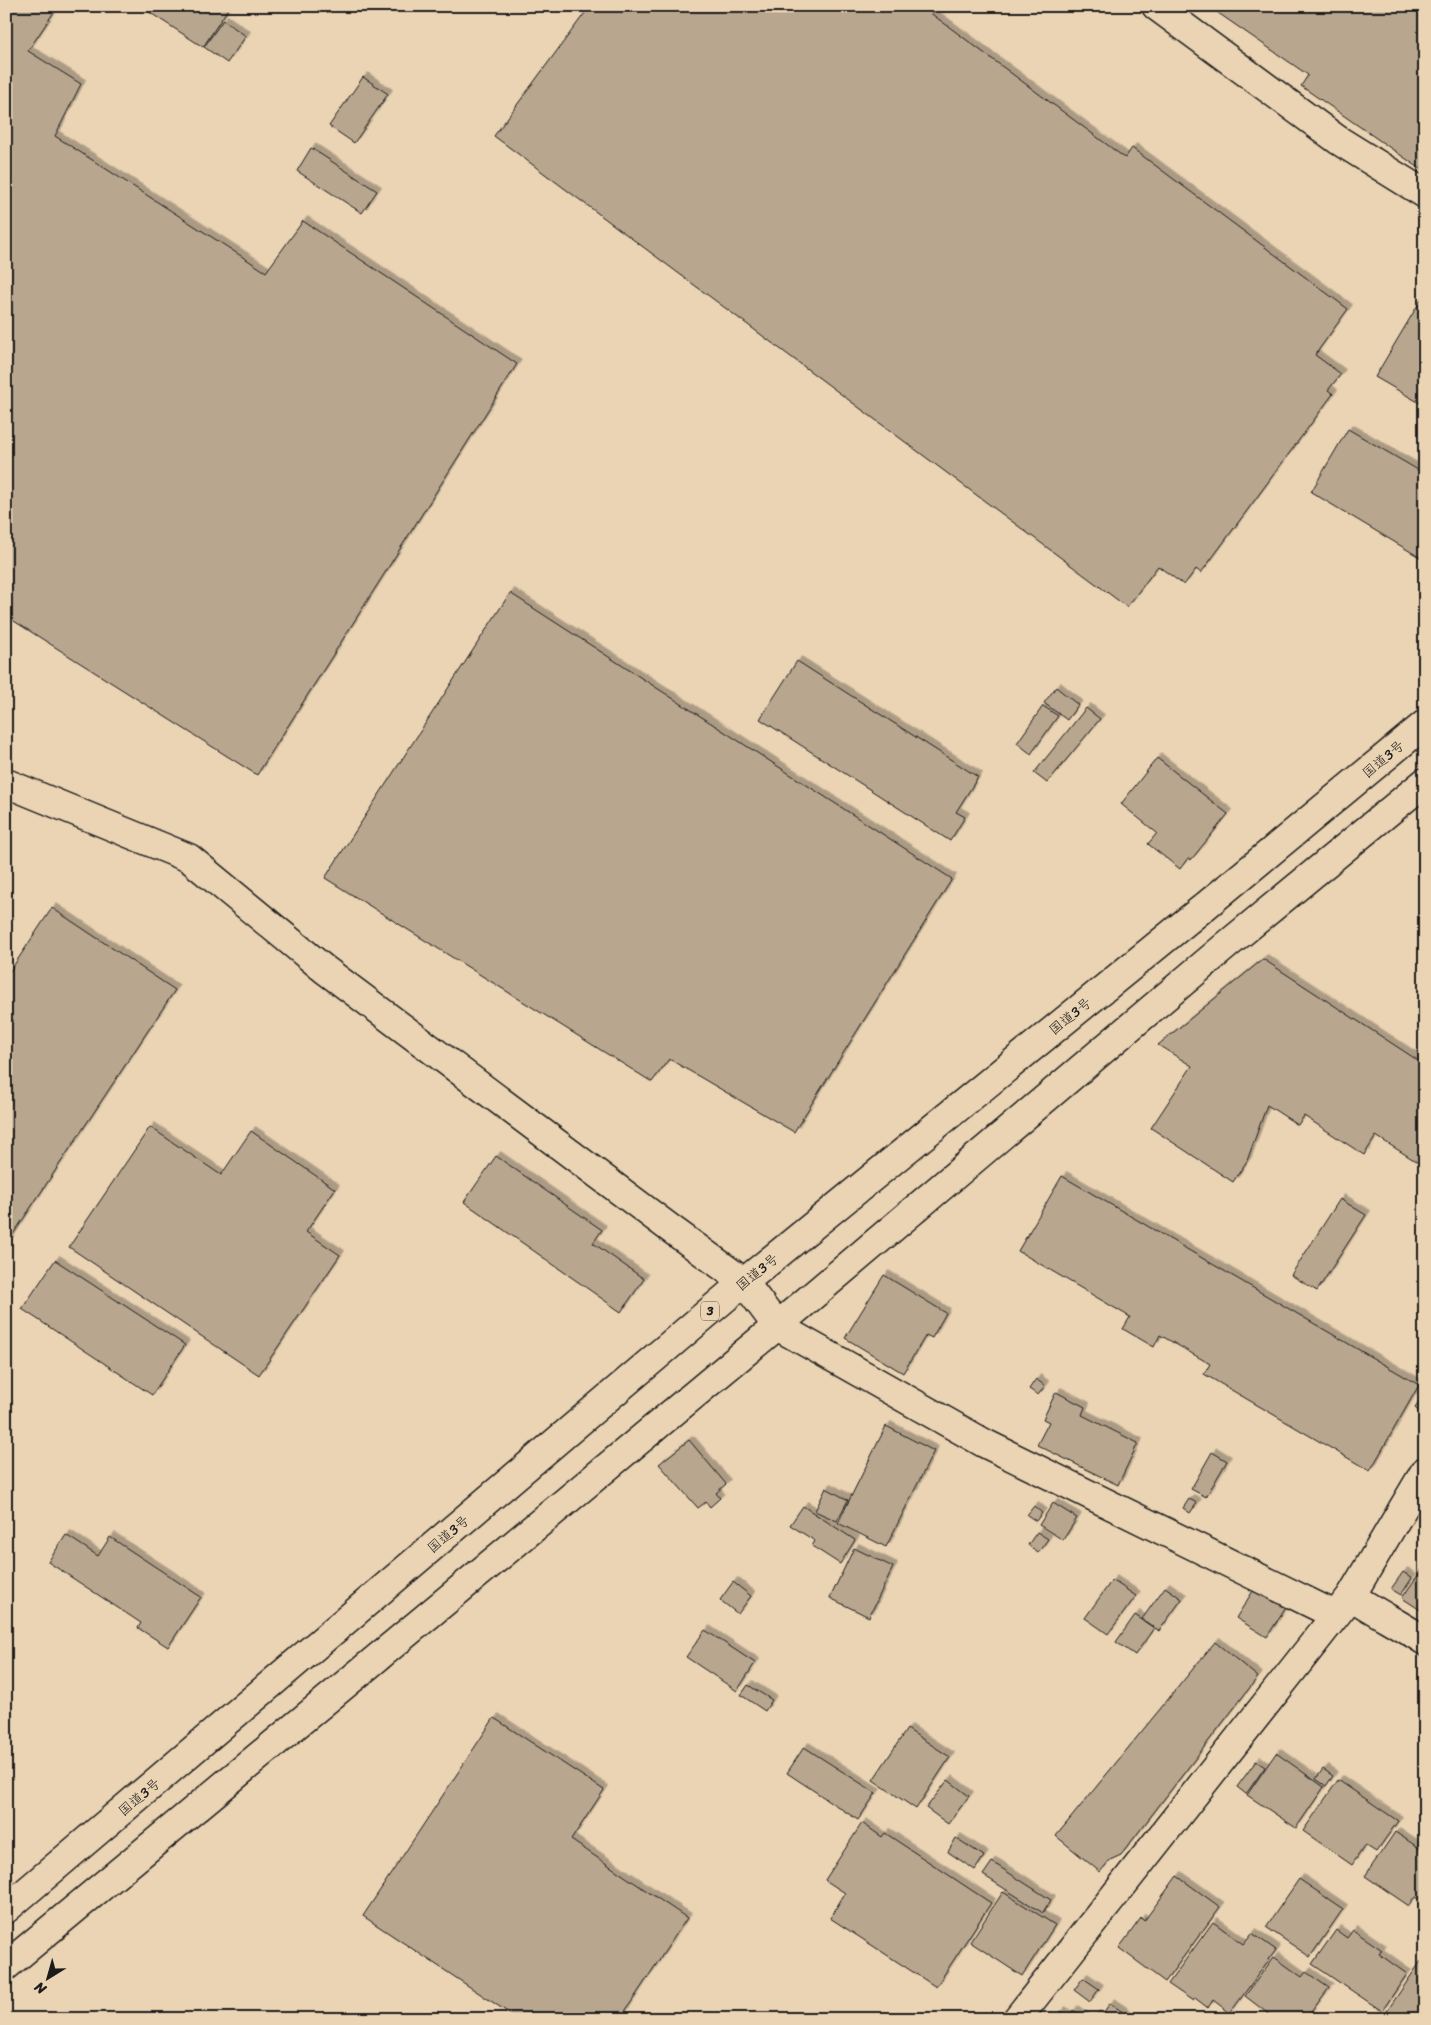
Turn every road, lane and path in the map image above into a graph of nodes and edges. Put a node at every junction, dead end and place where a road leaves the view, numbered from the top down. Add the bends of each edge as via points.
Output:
1 (1156, 6) edge
2 (1425, 194) edge
3 (1425, 724) edge
4 (1425, 782) edge
5 (6, 784) edge
6 (744, 1282) junction
7 (777, 1326) junction
8 (1425, 1471) edge
9 (1343, 1606) junction
10 (1425, 1641) edge
11 (6, 1909) edge
12 (6, 1966) edge
13 (1017, 2019) edge

1 - 2 main road via 1338,140
3 - 6 main road, 国道3号 / 3
4 - 7 main road via 1228,944
5 - 6 main road via 189,858 324,969
6 - 7 main road
6 - 11 main road, 国道3号 / 3
7 - 9 main road via 984,1443
7 - 12 main road
8 - 9 main road
9 - 10 main road via 1370,1609
9 - 13 main road

